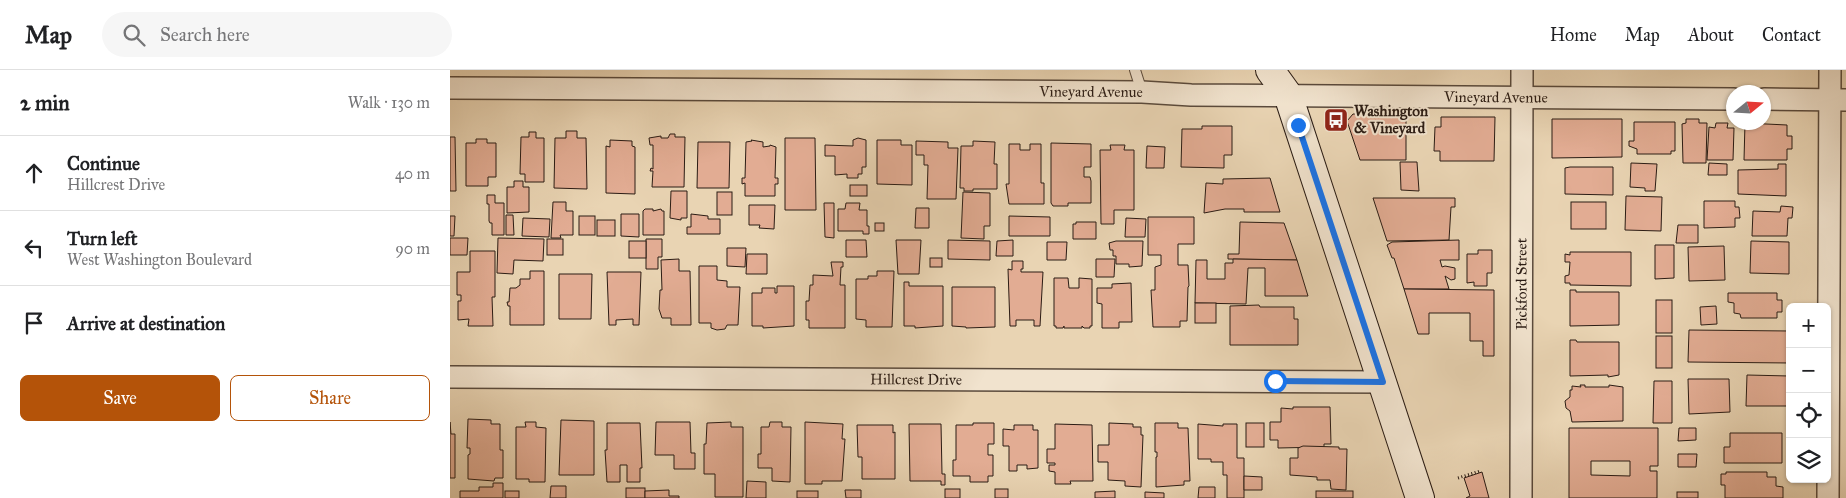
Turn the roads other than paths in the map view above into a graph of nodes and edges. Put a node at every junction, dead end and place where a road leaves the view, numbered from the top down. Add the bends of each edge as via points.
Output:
1 (1135, 70) edge
2 (1270, 70) edge
3 (1522, 70) edge
4 (1830, 70) edge
5 (1289, 83) edge
6 (450, 88) edge
7 (1142, 92) junction
8 (1522, 97) junction
9 (1726, 99) edge
10 (1771, 99) edge
11 (1838, 100) edge
12 (450, 377) edge
13 (1383, 382) junction
14 (1420, 498) edge
15 (1521, 498) edge
16 (1828, 498) edge

1 - 7 lane
2 - 5 main road
3 - 8 street, Pickford Street
4 - 11 street
5 - 7 street, Vineyard Avenue via 1191,95
5 - 8 street, Vineyard Avenue
5 - 13 main road
6 - 7 street, Vineyard Avenue
8 - 9 street, Vineyard Avenue
8 - 15 street, Pickford Street
10 - 11 street
11 - 16 street
12 - 13 street, Hillcrest Drive
13 - 14 main road

